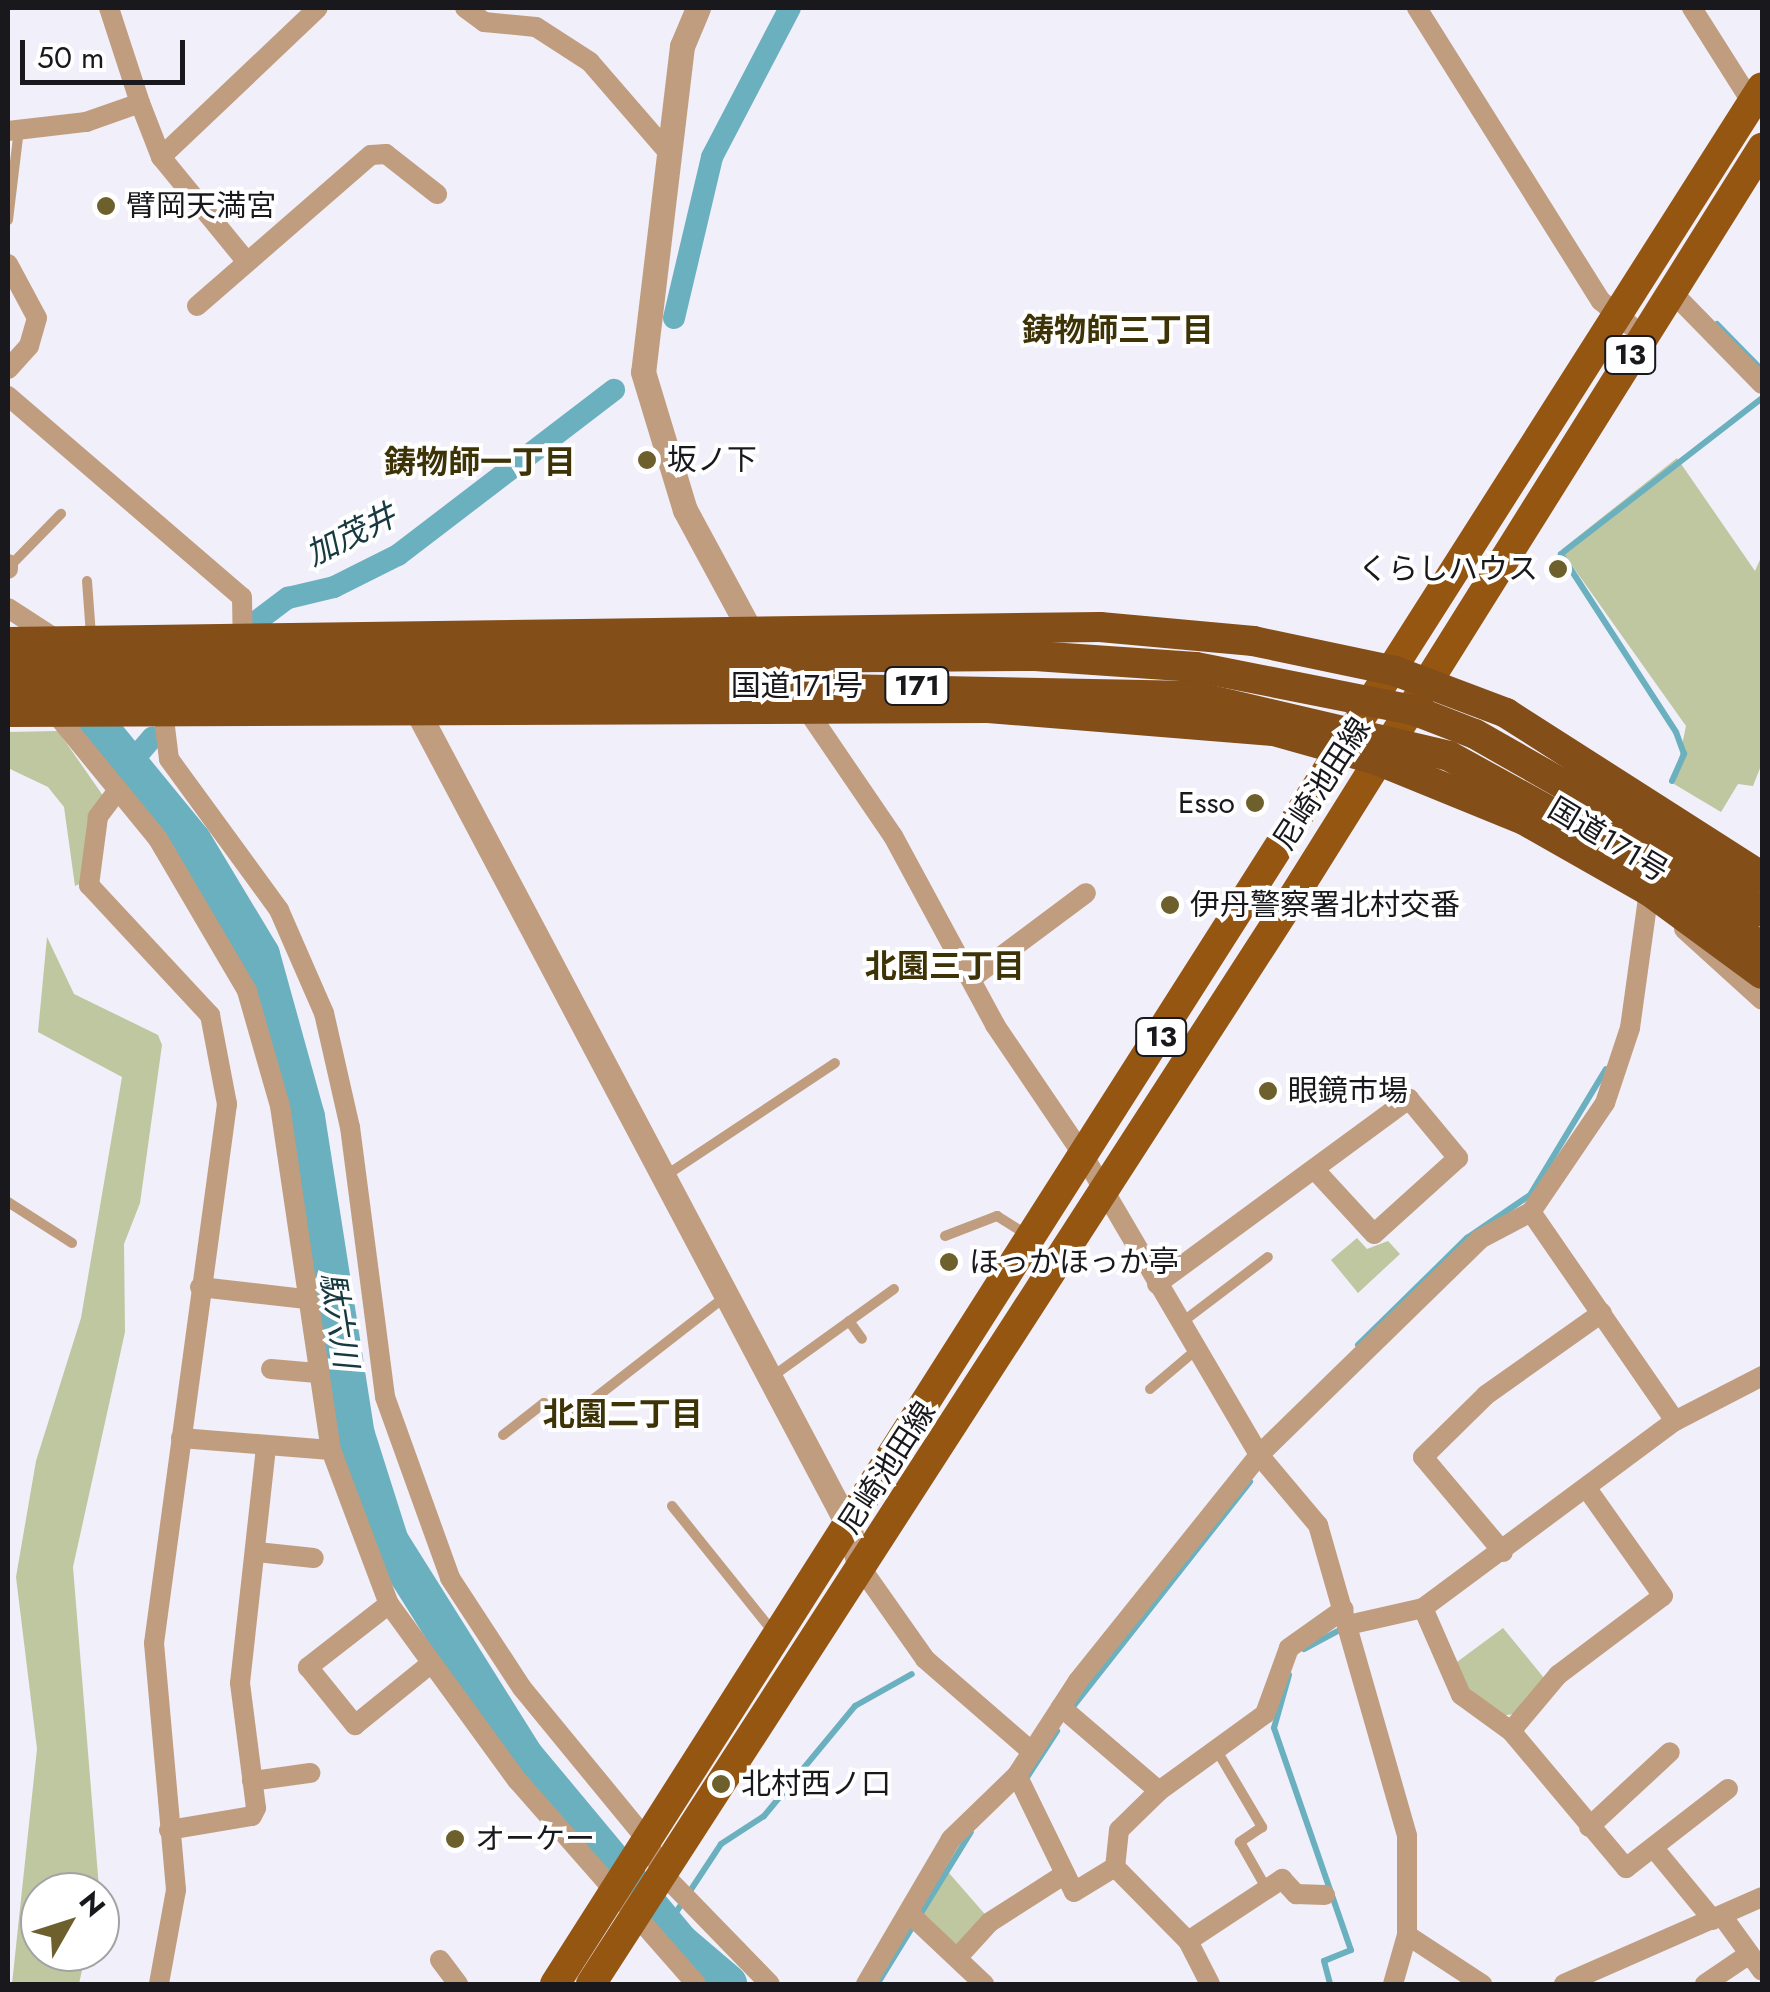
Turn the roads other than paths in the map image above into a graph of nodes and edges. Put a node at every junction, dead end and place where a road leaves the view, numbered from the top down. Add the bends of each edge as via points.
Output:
1 (108, 8) edge
2 (318, 8) edge
3 (465, 8) edge
4 (698, 8) edge
5 (1418, 8) edge
6 (1692, 8) edge
7 (1757, 95) edge
8 (140, 103) junction
9 (14, 130) edge
10 (1762, 148) edge
11 (668, 152) junction
12 (161, 157) junction
13 (438, 194) dead end
14 (8, 220) edge
15 (246, 261) junction
16 (8, 264) edge
17 (1672, 292) junction
18 (197, 306) dead end
19 (1631, 327) junction
20 (8, 369) edge
21 (1762, 384) edge
22 (8, 396) edge
23 (62, 514) dead end
24 (8, 566) edge
25 (87, 581) dead end
26 (8, 608) edge
27 (746, 628) junction
28 (243, 636) junction
29 (92, 640) junction
30 (8, 642) edge
31 (53, 642) junction
32 (8, 664) edge
33 (1396, 671) junction
34 (1428, 682) junction
35 (8, 692) edge
36 (415, 707) junction
37 (8, 712) edge
38 (157, 712) junction
39 (62, 713) junction
40 (810, 713) junction
41 (1343, 749) junction
42 (1376, 760) junction
43 (118, 790) junction
44 (1659, 812) junction
45 (1762, 864) edge
46 (1762, 878) edge
47 (1649, 891) junction
48 (1077, 905) dead end
49 (1762, 912) edge
50 (1762, 948) edge
51 (1762, 974) edge
52 (972, 978) junction
53 (1762, 1000) edge
54 (836, 1063) dead end
55 (1085, 1158) junction
56 (1315, 1170) junction
57 (659, 1180) junction
58 (1100, 1188) junction
59 (8, 1202) edge
60 (1531, 1212) junction
61 (945, 1236) dead end
62 (1035, 1239) junction
63 (72, 1243) dead end
64 (1268, 1258) dead end
65 (1156, 1284) junction
66 (200, 1287) junction
67 (894, 1289) dead end
68 (306, 1299) junction
69 (722, 1299) junction
70 (1602, 1313) junction
71 (849, 1320) junction
72 (1180, 1324) junction
73 (862, 1339) dead end
74 (1196, 1350) junction
75 (270, 1368) dead end
76 (317, 1373) junction
77 (1762, 1376) edge
78 (766, 1381) junction
79 (1150, 1389) dead end
80 (1676, 1422) junction
81 (503, 1435) dead end
82 (180, 1438) junction
83 (266, 1447) junction
84 (332, 1450) junction
85 (1259, 1455) junction
86 (1588, 1490) junction
87 (672, 1506) dead end
88 (682, 1520) junction
89 (849, 1527) junction
90 (668, 1528) dead end
91 (257, 1552) junction
92 (1503, 1552) junction
93 (314, 1558) dead end
94 (859, 1565) junction
95 (389, 1604) junction
96 (1423, 1608) junction
97 (1346, 1617) junction
98 (778, 1638) junction
99 (429, 1665) junction
100 (1061, 1707) junction
101 (1511, 1730) junction
102 (1215, 1746) junction
103 (1032, 1752) junction
104 (1670, 1752) dead end
105 (310, 1773) dead end
106 (1017, 1775) junction
107 (252, 1781) junction
108 (1728, 1789) dead end
109 (1158, 1791) junction
110 (1589, 1827) junction
111 (169, 1830) junction
112 (647, 1840) junction
113 (1658, 1852) junction
114 (1115, 1867) junction
115 (663, 1874) junction
116 (1065, 1874) junction
117 (1266, 1886) junction
118 (612, 1895) junction
119 (1325, 1895) dead end
120 (1762, 1898) edge
121 (913, 1917) junction
122 (633, 1920) junction
123 (1719, 1920) junction
124 (1407, 1935) junction
125 (1188, 1940) junction
126 (958, 1957) junction
127 (1745, 1957) junction
128 (440, 1960) dead end
129 (1762, 1971) edge
130 (165, 1982) edge
131 (458, 1984) edge
132 (554, 1984) edge
133 (592, 1984) edge
134 (696, 1984) edge
135 (770, 1984) edge
136 (866, 1984) edge
137 (984, 1984) edge
138 (1210, 1984) edge
139 (1394, 1984) edge
140 (1482, 1984) edge
141 (1564, 1984) edge
142 (1704, 1984) edge

1 - 8 street
2 - 12 street
3 - 11 street via 484,22 536,26 590,62
4 - 11 street via 682,46
5 - 19 street
6 - 7 street
7 - 19 main road, 尼崎池田線 / 13
8 - 9 street via 86,122
8 - 12 street
9 - 14 lane
10 - 17 main road, 尼崎池田線 / 13
11 - 27 street via 643,372 664,460
12 - 15 street
13 - 15 street via 386,154 372,155
15 - 18 street
16 - 20 street via 37,318 29,346
17 - 19 main road, 尼崎池田線 / 13
17 - 21 street
19 - 33 main road, 尼崎池田線 / 13
19 - 34 main road, 尼崎池田線 / 13
22 - 28 street via 242,597
23 - 24 lane
25 - 29 lane
26 - 31 street
27 - 28 highway, 171
27 - 33 highway, 171 via 1100,627 1252,641
27 - 40 street
28 - 29 highway, 171
29 - 31 highway, 171
30 - 31 highway, 171
32 - 49 highway, 国道171号 / 171, bridge via 1034,656 1196,668 1413,710 1475,734 1676,848
33 - 34 highway, 171
33 - 41 main road, 尼崎池田線 / 13
34 - 42 main road, 尼崎池田線 / 13
34 - 44 highway, 171 via 1506,713
35 - 50 highway, 国道171号 / 171, bridge via 653,685 1194,696 1450,756 1675,880
36 - 38 highway, 171
36 - 40 highway, 171
36 - 57 street
37 - 39 highway, 171
38 - 39 highway, 171
38 - 112 street via 169,759 280,910 324,1013 350,1127 385,1397 423,1519 479,1629
39 - 43 street
40 - 41 highway, 171 via 988,708 1164,718
40 - 52 street via 893,836
41 - 42 highway, 171
41 - 55 main road, 尼崎池田線 / 13
42 - 47 highway, 171 via 1524,820
42 - 58 main road, 尼崎池田線 / 13
43 - 66 street via 98,817 88,884 210,1015 227,1104
43 - 68 street via 186,880 247,991 280,1106
44 - 45 street
44 - 46 highway, 171
47 - 51 highway, 171
47 - 53 street
47 - 60 street via 1630,1028 1604,1103
48 - 52 street
52 - 55 street
54 - 57 lane
55 - 58 street
55 - 62 main road, 尼崎池田線 / 13
56 - 56 street via 1374,1234 1458,1158 1409,1099
56 - 65 street
57 - 69 street
58 - 65 street
58 - 94 main road, 尼崎池田線 / 13
59 - 63 lane
60 - 70 street
60 - 85 street via 1480,1239
61 - 62 lane via 997,1216
62 - 89 main road, 尼崎池田線 / 13
64 - 72 lane
65 - 72 street
66 - 68 street
66 - 82 street
67 - 71 lane
68 - 76 street
69 - 78 street
69 - 81 lane via 568,1419 544,1403
70 - 80 street
70 - 92 street via 1486,1396 1423,1457
71 - 73 lane
71 - 78 lane
72 - 74 street
74 - 79 lane
74 - 85 street
75 - 76 street
76 - 84 street
77 - 80 street
78 - 89 street
80 - 86 street
82 - 83 street
82 - 111 street via 154,1643
83 - 84 street
83 - 91 street
84 - 95 street
85 - 97 street via 1318,1525
85 - 100 street
86 - 92 street
86 - 101 street via 1663,1596 1558,1675
87 - 88 lane
88 - 90 lane
88 - 98 lane
89 - 94 street
89 - 98 main road, 尼崎池田線 / 13
91 - 93 street
91 - 107 street via 240,1683
92 - 96 street
94 - 103 street via 925,1659
94 - 115 main road, 尼崎池田線 / 13
95 - 99 street
95 - 99 street via 305,1670 354,1725
96 - 97 street
96 - 101 street via 1461,1695
97 - 102 street via 1290,1648 1265,1714
97 - 124 street via 1407,1836
98 - 112 main road, 尼崎池田線 / 13
99 - 118 street
100 - 103 street
100 - 109 street
101 - 110 street
102 - 109 street
102 - 117 lane via 1262,1827 1240,1842
103 - 106 street
104 - 110 street
105 - 107 street
106 - 116 street
106 - 121 street via 952,1839
107 - 111 street via 252,1816
108 - 113 street
109 - 114 street via 1119,1830
110 - 113 street via 1626,1868
111 - 130 street via 176,1890
112 - 115 street
112 - 118 main road, 尼崎池田線 / 13
113 - 123 street
114 - 116 street via 1074,1892
114 - 125 street
115 - 122 main road, 尼崎池田線 / 13
115 - 135 street
116 - 126 street via 990,1922
117 - 119 street via 1282,1879 1296,1894
117 - 125 street
118 - 122 street
118 - 132 main road, 尼崎池田線 / 13
120 - 123 street
121 - 126 street
121 - 136 street
122 - 133 main road, 尼崎池田線 / 13
122 - 134 street
123 - 127 street
123 - 141 street
124 - 139 street
124 - 140 street
125 - 138 street
126 - 137 street
127 - 129 street
127 - 142 street
128 - 131 street

